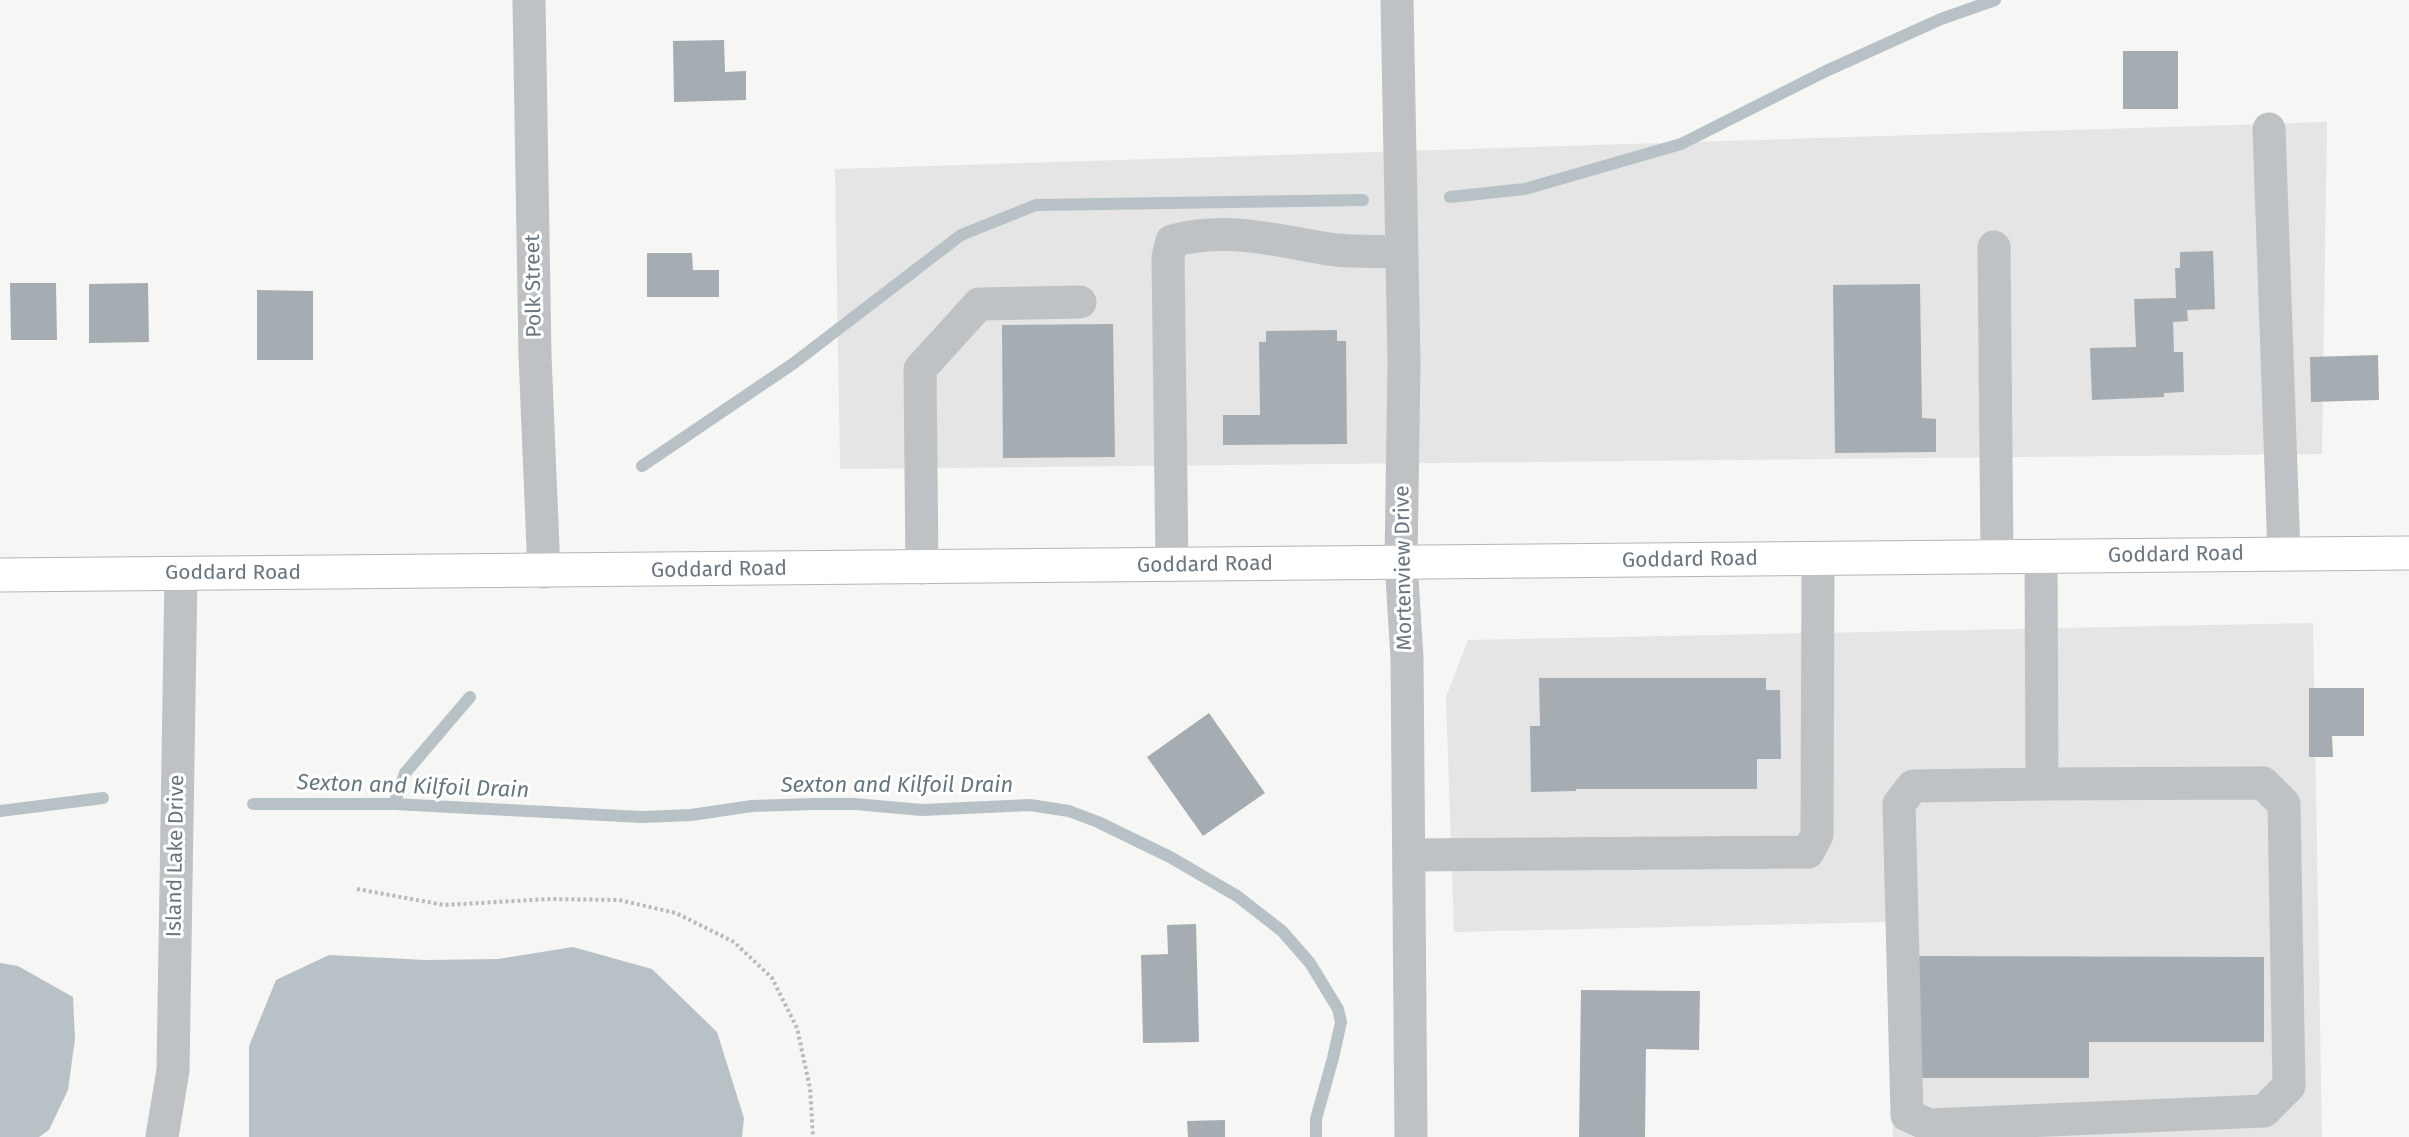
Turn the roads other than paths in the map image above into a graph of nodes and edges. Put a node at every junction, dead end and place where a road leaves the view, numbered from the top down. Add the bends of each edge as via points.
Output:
1 (529, 0) edge
2 (1397, 0) edge
3 (2269, 129) dead end
4 (1994, 247) dead end
5 (1401, 252) junction
6 (1080, 302) dead end
7 (2409, 553) edge
8 (2284, 554) junction
9 (1997, 557) junction
10 (2041, 557) junction
11 (1818, 559) junction
12 (1401, 562) junction
13 (1172, 565) junction
14 (922, 568) junction
15 (544, 572) junction
16 (181, 574) junction
17 (0, 576) edge
18 (2042, 784) junction
19 (1408, 855) junction
20 (162, 1137) edge
21 (1411, 1137) edge

1 - 15 street, Polk Street via 535,355
2 - 5 street, Mortenview Drive
3 - 8 street
4 - 9 street
5 - 12 street, Mortenview Drive
5 - 13 street via 1338,250 1244,234 1192,236 1172,241 1168,257
6 - 14 street via 979,304 920,369
7 - 8 main road, Goddard Road
8 - 10 main road, Goddard Road
9 - 10 main road, Goddard Road
9 - 11 main road, Goddard Road
10 - 18 street
11 - 12 main road, Goddard Road
11 - 19 street via 1817,835 1808,852
12 - 13 main road, Goddard Road
12 - 19 street, Mortenview Drive via 1407,658
13 - 14 main road, Goddard Road
14 - 15 main road, Goddard Road
15 - 16 main road, Goddard Road
16 - 17 main road, Goddard Road
16 - 20 street, Island Lake Drive via 173,1071
18 - 18 street via 1913,786 1899,804 1908,1115 1929,1125 2264,1111 2289,1086 2284,804 2263,783
19 - 21 street, Mortenview Drive

